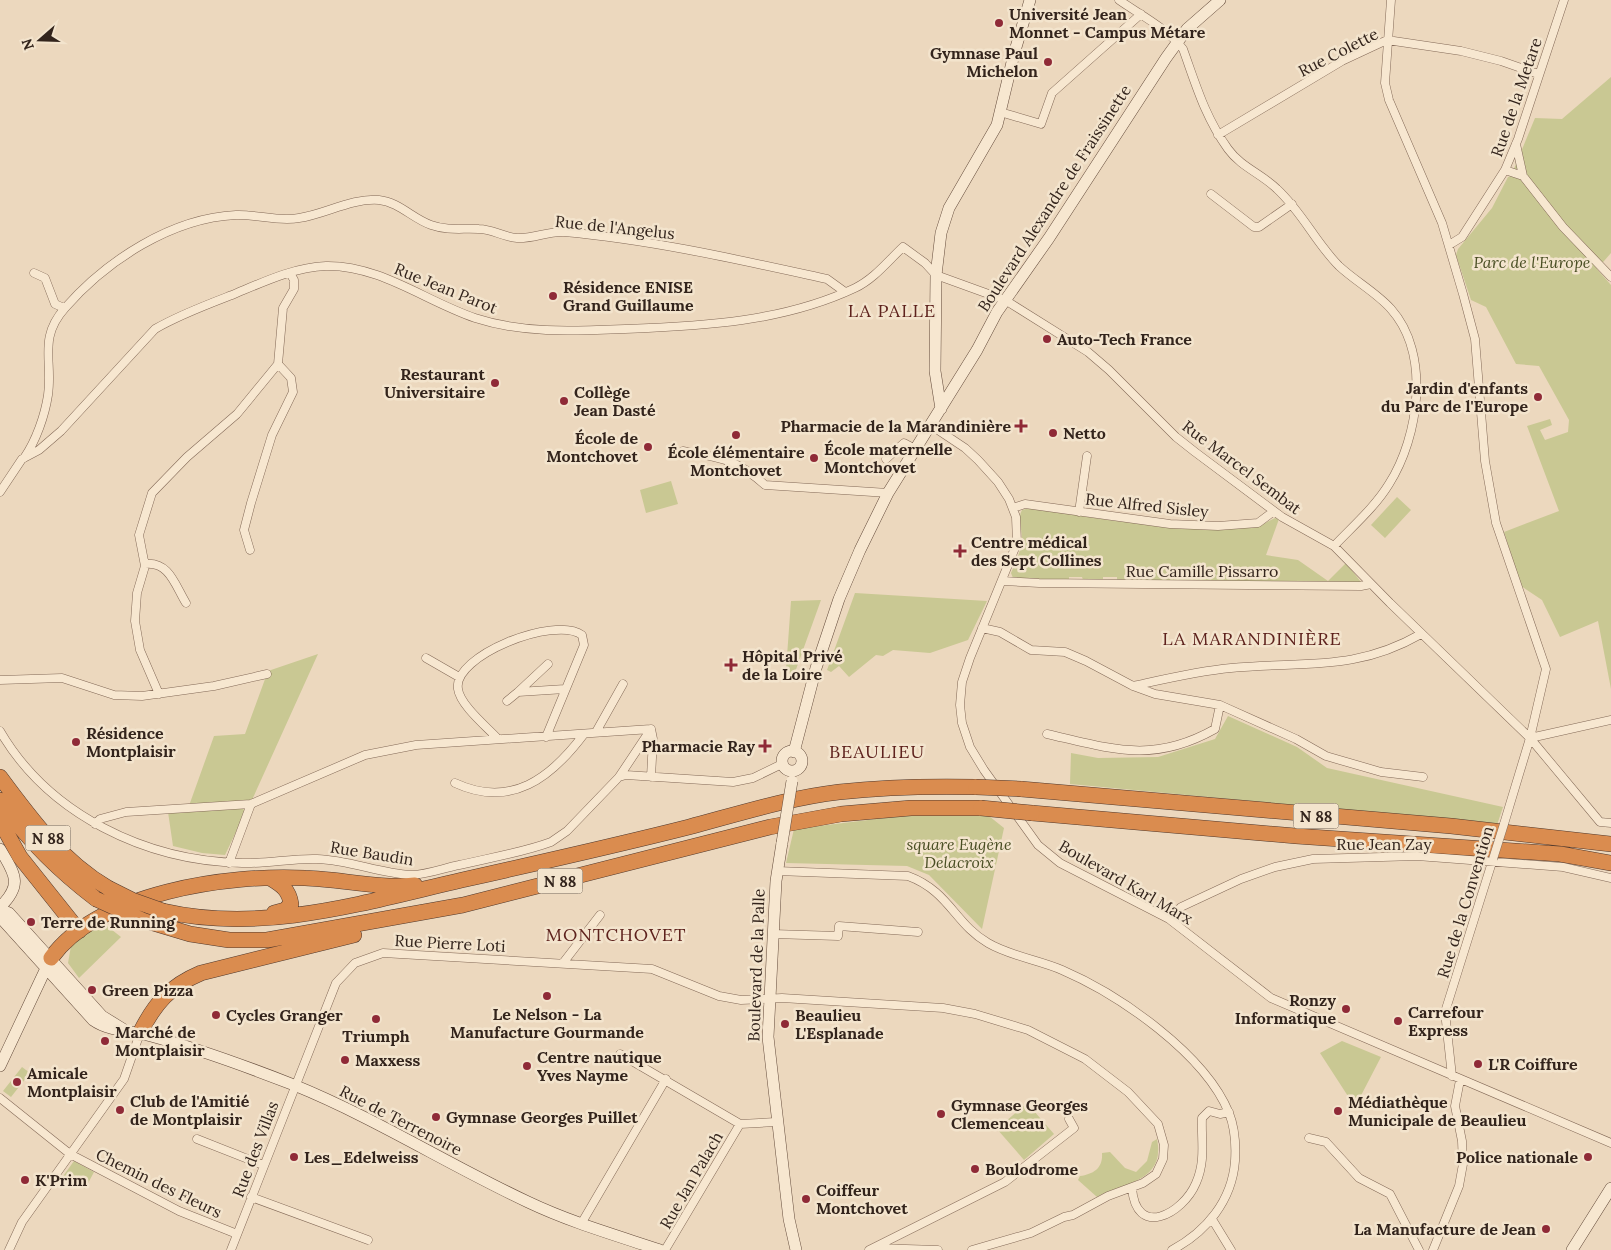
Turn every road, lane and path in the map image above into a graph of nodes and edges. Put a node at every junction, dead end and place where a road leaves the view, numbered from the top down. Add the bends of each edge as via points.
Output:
1 (1030, 0) edge
2 (1119, 0) edge
3 (1220, 0) edge
4 (1391, 0) edge
5 (1564, 0) edge
6 (1140, 14) junction
7 (1387, 40) junction
8 (1177, 42) junction
9 (1538, 74) junction
10 (1000, 112) junction
11 (1218, 135) junction
12 (1516, 144) junction
13 (1505, 170) junction
14 (1523, 176) junction
15 (1211, 194) dead end
16 (1292, 204) junction
17 (1449, 245) junction
18 (34, 273) dead end
19 (290, 273) junction
20 (936, 275) junction
21 (1611, 277) edge
22 (846, 292) junction
23 (1005, 300) junction
24 (64, 308) junction
25 (278, 364) junction
26 (942, 409) junction
27 (932, 426) junction
28 (917, 450) junction
29 (683, 451) dead end
30 (1087, 456) dead end
31 (886, 458) dead end
32 (22, 459) junction
33 (0, 492) edge
34 (888, 493) junction
35 (1013, 508) junction
36 (1274, 511) junction
37 (1080, 512) junction
38 (1334, 546) junction
39 (250, 550) dead end
40 (144, 564) junction
41 (1002, 581) junction
42 (1372, 584) junction
43 (186, 603) dead end
44 (982, 628) junction
45 (1421, 634) junction
46 (426, 658) dead end
47 (548, 664) dead end
48 (267, 674) dead end
49 (459, 677) junction
50 (1162, 679) junction
51 (0, 680) edge
52 (624, 684) dead end
53 (1133, 686) junction
54 (566, 689) junction
55 (518, 692) junction
56 (159, 694) junction
57 (1163, 695) junction
58 (507, 701) dead end
59 (1220, 705) junction
60 (1611, 720) edge
61 (651, 729) junction
62 (0, 731) edge
63 (596, 732) junction
64 (584, 734) junction
65 (1047, 734) dead end
66 (546, 737) junction
67 (1530, 738) junction
68 (498, 740) junction
69 (794, 752) junction
70 (782, 764) junction
71 (0, 776) edge
72 (792, 776) junction
73 (619, 777) junction
74 (651, 777) junction
75 (1423, 777) dead end
76 (455, 783) dead end
77 (0, 800) edge
78 (251, 804) junction
79 (0, 820) edge
80 (1611, 823) edge
81 (95, 824) junction
82 (1611, 834) edge
83 (1584, 840) junction
84 (1611, 844) edge
85 (0, 849) edge
86 (1560, 854) junction
87 (1492, 861) junction
88 (229, 863) junction
89 (1611, 863) edge
90 (1611, 870) edge
91 (777, 871) junction
92 (270, 878) junction
93 (1611, 878) edge
94 (461, 880) junction
95 (463, 905) junction
96 (0, 908) edge
97 (600, 915) dead end
98 (0, 917) edge
99 (227, 919) junction
100 (1168, 919) junction
101 (79, 931) junction
102 (918, 932) dead end
103 (772, 934) junction
104 (49, 963) junction
105 (563, 963) junction
106 (768, 999) junction
107 (140, 1033) junction
108 (620, 1054) dead end
109 (0, 1066) edge
110 (1452, 1076) junction
111 (666, 1079) junction
112 (1460, 1080) junction
113 (294, 1086) junction
114 (0, 1098) edge
115 (1229, 1112) junction
116 (1069, 1119) dead end
117 (776, 1122) junction
118 (740, 1124) junction
119 (1309, 1138) dead end
120 (198, 1139) dead end
121 (1611, 1143) edge
122 (70, 1154) junction
123 (264, 1165) junction
124 (1132, 1188) junction
125 (1611, 1188) edge
126 (251, 1197) junction
127 (1212, 1219) junction
128 (581, 1224) junction
129 (237, 1234) junction
130 (368, 1240) dead end
131 (872, 1249) edge
132 (9, 1250) edge
133 (231, 1250) edge
134 (660, 1250) edge
135 (665, 1250) edge
136 (796, 1250) edge
137 (938, 1250) edge
138 (972, 1250) edge
139 (1172, 1250) edge
140 (1231, 1250) edge
141 (1419, 1250) edge
142 (1433, 1250) edge
143 (1572, 1250) edge

1 - 10 street
2 - 6 street
3 - 8 street, Boulevard Alexandre de Fraissinette via 1199,17
4 - 7 street, Rue de la Convention
5 - 9 street, Rue de la Metare
6 - 8 street
6 - 10 street via 1052,94 1040,124
7 - 9 street, Rue Colette via 1461,51
7 - 11 street, Rue Colette via 1342,61
7 - 17 street, Rue de la Convention via 1389,100
8 - 11 street via 1204,112
8 - 23 street, Boulevard Alexandre de Fraissinette
9 - 12 street, Rue de la Metare
10 - 20 street via 997,125 950,208 942,233
11 - 16 street via 1244,165
12 - 13 street, Rue de la Metare
12 - 14 street
13 - 14 street
13 - 17 street, Rue de la Metare via 1462,237
14 - 21 street via 1563,227
15 - 16 street via 1254,227
16 - 38 street via 1339,266 1391,309 1406,334 1414,359 1415,411 1400,463 1374,504
17 - 67 street, Rue de la Convention via 1475,339 1485,461 1496,523 1546,669
18 - 24 street via 44,278 55,304
19 - 22 street, Rue Jean Parot via 325,266 363,270 475,318 520,329 705,326 802,307
19 - 25 street via 294,289 283,308
19 - 32 street, Rue Jean Parot via 175,317 155,329 61,431 39,450
20 - 22 street, Rue Jean Parot via 903,247 873,276
20 - 23 street, Rue Marcel Sembat
20 - 26 street via 935,371
22 - 24 street, Rue de l'Angelus via 827,279 687,249 562,232 515,238 479,229 447,229 428,225 392,203 363,200 298,219 236,215 177,229 106,268
23 - 26 street, Boulevard Alexandre de Fraissinette
23 - 36 street, Rue Marcel Sembat via 1088,352 1176,437
24 - 32 street, Rue de l'Angelus via 49,335 48,396 34,440
25 - 39 street via 291,378 293,392 272,435 250,503 244,530
25 - 40 street via 237,414 187,457 152,494 139,535
26 - 27 street, Boulevard Alexandre de Fraissinette
27 - 28 street, Boulevard de la Palle
27 - 35 street, Boulevard Karl Marx via 978,460 998,482
28 - 31 street via 909,444 900,444
28 - 34 street, Boulevard de la Palle
29 - 34 street via 727,459 766,485
30 - 37 street
32 - 33 street, Rue Jean Parot
34 - 69 street, Boulevard de la Palle via 840,598 816,668
35 - 37 street, Rue Alfred Sisley via 1025,504
35 - 41 street, Boulevard Karl Marx via 1017,543
36 - 37 street, Rue Alfred Sisley via 1258,523 1218,526 1170,524
36 - 38 street, Rue Marcel Sembat
38 - 42 street, Rue Marcel Sembat
40 - 43 street via 155,562 162,566
40 - 56 street via 135,621 140,650
41 - 42 street, Rue Camille Pissarro
41 - 44 street, Boulevard Karl Marx
42 - 45 street, Rue Marcel Sembat
44 - 53 street via 1000,632 1031,650 1072,655
44 - 100 street, Boulevard Karl Marx via 962,682 960,705 970,747 984,770 1038,845 1060,863
45 - 50 street via 1365,658 1298,666 1231,668
45 - 67 street, Rue Marcel Sembat
46 - 49 street
47 - 55 street
48 - 56 street
49 - 54 street via 481,657 520,636 550,630 573,631 582,635 584,645
49 - 68 street via 457,688 461,700
50 - 53 street
50 - 57 street
51 - 56 street via 62,678 114,695
52 - 63 street
53 - 57 street
54 - 55 street
54 - 66 street
55 - 58 street
57 - 59 street
59 - 65 street via 1215,729 1195,740 1156,751 1119,750
59 - 75 street via 1326,756 1381,772
60 - 67 street
61 - 63 street
61 - 73 street, Rue Baudin
61 - 74 street
62 - 81 street, Rue Baudin via 35,779 73,811
63 - 64 street
64 - 66 street
64 - 76 street via 550,770 518,790 496,793 473,791
66 - 68 street
67 - 80 street, Rue Marcel Sembat via 1600,822
67 - 87 street, Rue de la Convention, bridge
68 - 78 street via 422,744 365,755
69 - 70 street via 784,755
69 - 72 street, Boulevard de la Palle via 802,760
70 - 72 street
70 - 74 street via 753,778 732,782
71 - 99 highway, N 88, bridge via 56,847 89,877 132,900 163,911 188,917
72 - 91 street, Boulevard de la Palle, bridge
73 - 74 street
73 - 88 street, Rue Baudin via 567,831 551,842 422,873 411,875 317,858
77 - 95 highway, N 88, bridge via 39,850 96,898 140,919 190,934 228,940 267,940
78 - 81 street via 126,812 100,819
78 - 88 street
79 - 101 highway via 20,857
81 - 88 street, Rue Baudin via 165,851
82 - 83 highway
83 - 84 highway, N 88
83 - 94 highway, N 88, bridge via 1021,789 908,786 837,792 765,807
85 - 96 street, Rue de Terrenoire via 15,879 12,893
86 - 89 highway, N 88
86 - 90 highway
86 - 95 highway, N 88, bridge via 1296,836 981,808 911,808 841,814 797,822
87 - 93 street, Rue Jean Zay via 1563,866
87 - 100 street, Rue Jean Zay via 1408,855 1313,859 1241,879 1181,907
87 - 110 street, Rue de la Convention via 1446,1012
91 - 103 street, Boulevard de la Palle
91 - 115 street via 908,876 921,881 936,891 988,944 1044,962 1089,983 1166,1036 1210,1079
92 - 94 highway via 411,886
92 - 99 highway via 282,884 290,894 291,904 285,910
92 - 101 highway via 219,880 165,892 126,906
94 - 99 highway, N 88 via 378,900 284,916
95 - 107 highway via 201,973 182,981 168,993
96 - 104 street, Rue de Terrenoire via 9,913
97 - 105 street
98 - 104 street, Rue de Terrenoire
100 - 110 street, Boulevard Karl Marx via 1271,998
101 - 104 highway via 60,947
102 - 103 street via 839,926 838,936
103 - 106 street, Boulevard de la Palle
104 - 107 street, Rue de Terrenoire via 102,1016 123,1029
104 - 109 street
105 - 106 street, Rue Pierre Loti via 652,969 719,996 741,1000
105 - 113 street, Rue Pierre Loti via 383,953 362,960 345,971 336,983
106 - 117 street, Boulevard de la Palle
106 - 124 street, Rue Pierre Loti via 943,1008 1002,1021 1042,1036 1085,1059 1128,1092 1151,1115 1162,1134 1163,1159 1156,1174
107 - 113 street, Rue de Terrenoire
107 - 122 street via 124,1079
108 - 111 street
110 - 112 street, Boulevard Karl Marx
111 - 118 street
111 - 128 street
112 - 121 street, Boulevard Karl Marx
112 - 142 street via 1455,1106 1463,1164 1458,1186
113 - 123 street, Rue des Villas
113 - 128 street, Rue de Terrenoire via 350,1110 530,1203
114 - 122 street, Chemin des Fleurs
115 - 124 street via 1209,1112 1202,1118 1204,1155 1200,1171 1188,1197 1172,1213 1159,1218 1147,1215 1134,1201
115 - 127 street via 1235,1136 1234,1166 1227,1192
116 - 131 street via 1074,1128 1005,1182
117 - 118 street
117 - 136 street, Boulevard de la Palle
118 - 135 street, Rue Jan Palach
119 - 141 street via 1326,1142 1359,1178 1390,1194
120 - 123 street
122 - 129 street, Chemin des Fleurs via 178,1211
122 - 132 street via 22,1222
123 - 126 street, Rue des Villas
124 - 138 street, Rue Pierre Loti via 1030,1233
125 - 143 street
126 - 129 street, Rue des Villas
126 - 130 street
127 - 139 street
127 - 140 street
128 - 134 street, Rue de Terrenoire
129 - 133 street, Rue des Villas
131 - 137 street

